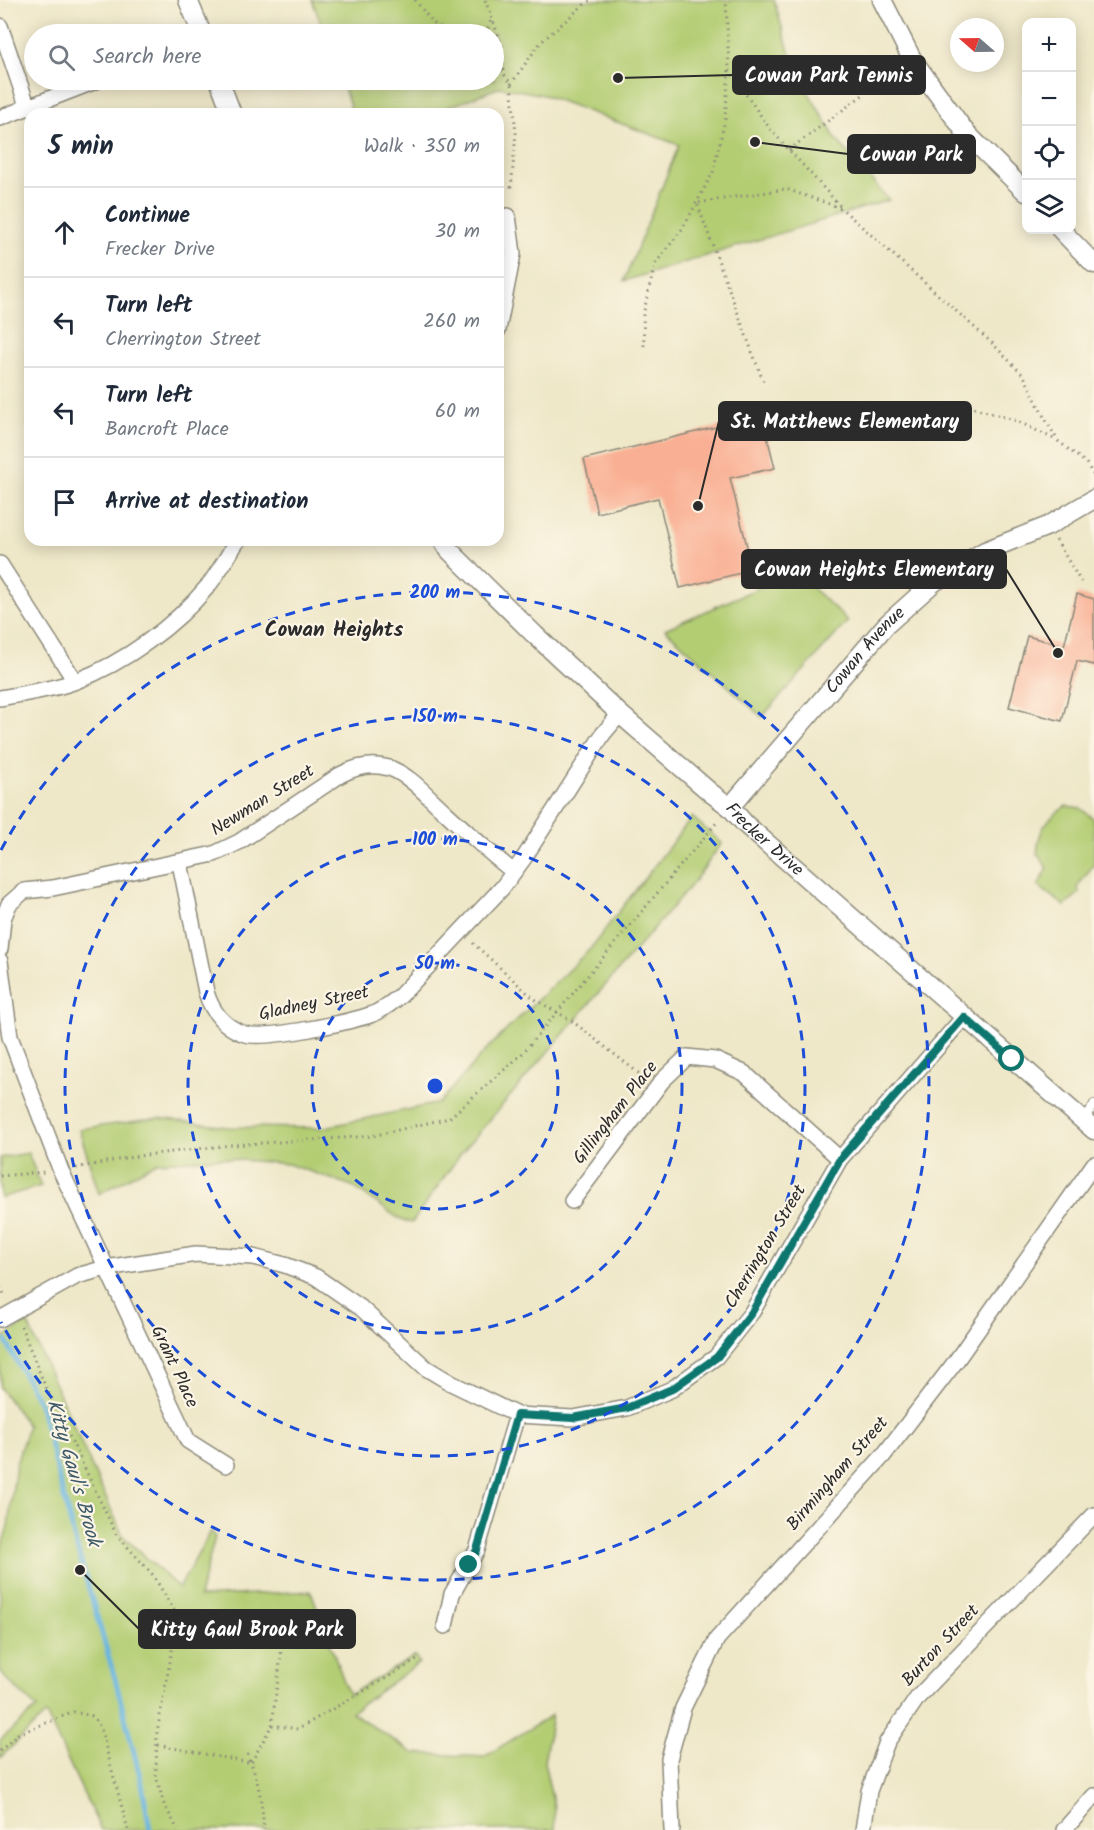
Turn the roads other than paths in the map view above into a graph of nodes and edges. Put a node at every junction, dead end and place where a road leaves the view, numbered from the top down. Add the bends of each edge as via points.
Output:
1 (188, 0) edge
2 (882, 0) edge
3 (198, 24) edge
4 (0, 26) edge
5 (73, 90) edge
6 (223, 90) edge
7 (28, 108) joint
8 (230, 108) edge
9 (24, 109) edge
10 (0, 118) edge
11 (1022, 188) edge
12 (508, 216) dead end
13 (1065, 234) edge
14 (1094, 264) edge
15 (504, 300) edge
16 (1094, 499) edge
17 (234, 546) edge
18 (446, 546) edge
19 (0, 564) edge
20 (75, 681) junction
21 (0, 698) edge
22 (620, 714) junction
23 (730, 807) junction
24 (180, 863) junction
25 (514, 872) junction
26 (0, 949) edge
27 (0, 961) edge
28 (964, 1017) junction
29 (5, 1039) edge
30 (1094, 1104) edge
31 (1089, 1126) edge
32 (840, 1159) junction
33 (1094, 1164) edge
34 (572, 1201) dead end
35 (106, 1268) junction
36 (0, 1319) edge
37 (517, 1415) junction
38 (226, 1465) dead end
39 (1094, 1515) edge
40 (445, 1626) dead end
41 (1094, 1796) edge
42 (672, 1830) edge
43 (863, 1830) edge
44 (1064, 1830) edge

1 - 3 street
2 - 11 street via 912,59 966,133
4 - 7 street
5 - 7 street
6 - 8 street
9 - 10 street
12 - 15 street via 513,254
13 - 14 street
16 - 23 street, Cowan Avenue via 1048,526 985,552 934,582 886,625
17 - 20 street via 208,586 164,630 113,664
18 - 22 street, Frecker Drive
19 - 20 street
20 - 21 street
22 - 23 street, Frecker Drive
22 - 25 street, Gladney Street
23 - 28 street, Frecker Drive
24 - 25 street, Newman Street via 230,847 340,775 367,766 389,768 408,778
24 - 25 street, Gladney Street via 209,1002 219,1018 234,1030 261,1036 381,1010 459,935
24 - 26 street, Newman Street via 24,891 9,904
27 - 29 street
28 - 31 street, Frecker Drive
28 - 32 street, Cherrington Street
29 - 35 street
30 - 31 lane
32 - 34 street, Gillingham Place via 744,1073 715,1060 687,1058 662,1081
32 - 37 street, Cherrington Street via 752,1312 717,1357 672,1389 627,1408 573,1418
33 - 42 street, Birmingham Street via 956,1361 883,1456 717,1639 683,1708 669,1759
35 - 36 street, Cherrington Street via 77,1276
35 - 37 street, Cherrington Street via 196,1254 253,1257 285,1265 316,1277 361,1308 426,1368
35 - 38 street, Grant Place via 188,1441
37 - 40 street via 477,1550 452,1594
39 - 43 street, Burton Street via 918,1697 887,1742 869,1791
41 - 44 street

